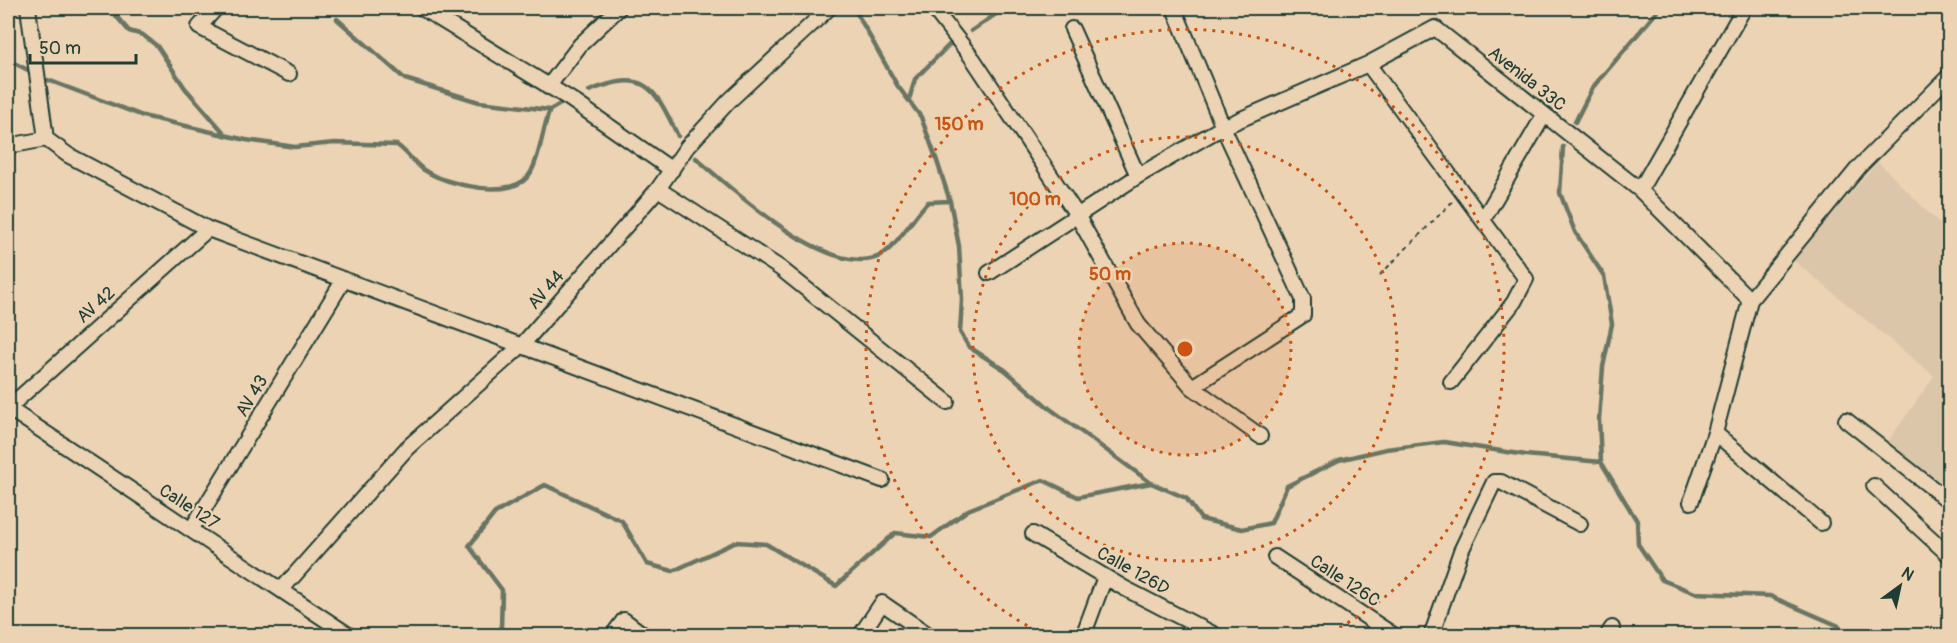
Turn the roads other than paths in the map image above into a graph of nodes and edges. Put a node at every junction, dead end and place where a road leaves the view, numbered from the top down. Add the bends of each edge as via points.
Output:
1 (28, 8) edge
2 (216, 8) edge
3 (422, 8) edge
4 (619, 8) edge
5 (829, 8) edge
6 (933, 8) edge
7 (1174, 8) edge
8 (1744, 8) edge
9 (1072, 29) dead end
10 (1368, 64) junction
11 (289, 74) dead end
12 (1950, 75) edge
13 (548, 87) junction
14 (1544, 116) junction
15 (1224, 127) junction
16 (46, 139) junction
17 (8, 146) edge
18 (672, 170) junction
19 (1138, 176) junction
20 (658, 189) junction
21 (1640, 190) junction
22 (1077, 215) junction
23 (1483, 220) junction
24 (208, 230) junction
25 (989, 273) dead end
26 (343, 281) junction
27 (1750, 300) junction
28 (522, 345) junction
29 (1451, 382) dead end
30 (1192, 387) junction
31 (947, 402) dead end
32 (8, 408) edge
33 (1846, 420) dead end
34 (1715, 433) junction
35 (1260, 436) dead end
36 (882, 480) dead end
37 (1874, 486) dead end
38 (1691, 502) dead end
39 (1950, 502) edge
40 (1821, 523) dead end
41 (1580, 524) dead end
42 (191, 530) junction
43 (1034, 534) dead end
44 (1275, 556) dead end
45 (1950, 556) edge
46 (1105, 577) junction
47 (282, 589) junction
48 (1381, 631) edge
49 (350, 636) edge
50 (612, 636) edge
51 (645, 636) edge
52 (860, 636) edge
53 (930, 636) edge
54 (1083, 636) edge
55 (1217, 636) edge
56 (1395, 636) edge
57 (1431, 636) edge

1 - 16 street
2 - 11 street via 199,27
3 - 13 street
4 - 13 street via 580,45
5 - 18 street, AV 44 via 729,100
6 - 22 street via 974,59
7 - 15 street
8 - 21 street
9 - 19 street
10 - 14 street, Avenida 33C via 1435,28
10 - 15 street, Avenida 33C
10 - 23 street
12 - 27 street via 1858,166
13 - 18 street
14 - 21 street, Avenida 33C
14 - 23 street
15 - 19 street, Avenida 33C
15 - 30 street via 1303,299 1303,315
16 - 17 street
16 - 24 street via 68,155
18 - 20 street, AV 44
19 - 22 street, Avenida 33C
20 - 28 street, AV 44
20 - 31 street via 780,268
21 - 27 street, Avenida 33C
22 - 25 street, Avenida 33C
22 - 30 street via 1138,324
23 - 29 street via 1526,279 1514,302
24 - 26 street
24 - 32 street, AV 42
26 - 28 street
26 - 42 street, AV 43
27 - 34 street
28 - 36 street
28 - 47 street, AV 44 via 407,448
30 - 35 street
32 - 42 street, Calle 127
33 - 39 street
34 - 38 street
34 - 40 street
37 - 45 street
41 - 57 street via 1494,482 1461,551
42 - 47 street, Calle 127
43 - 46 street, Calle 126D
44 - 48 street, Calle 126C
46 - 54 street
46 - 55 street, Calle 126D
47 - 49 street, Calle 127
48 - 56 street, Calle 126C
50 - 51 street via 624,620
52 - 53 street via 882,603

